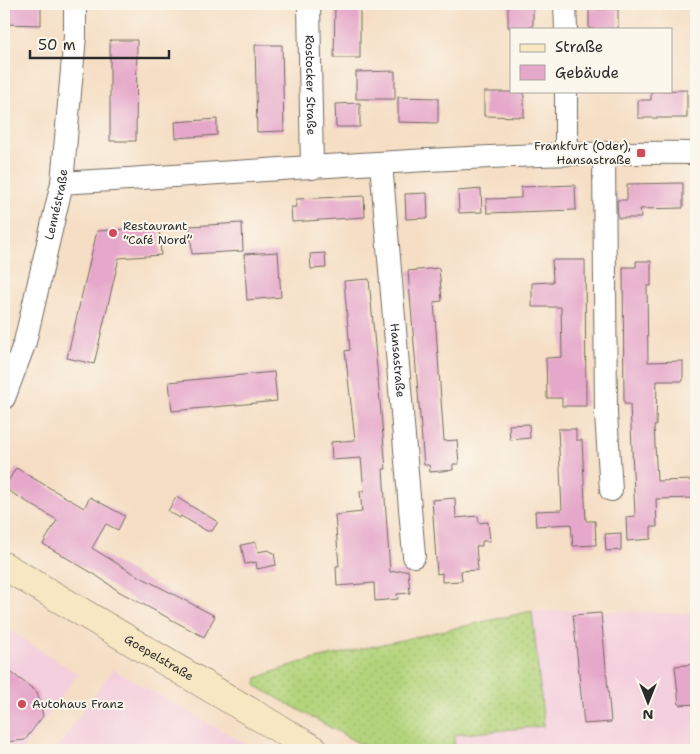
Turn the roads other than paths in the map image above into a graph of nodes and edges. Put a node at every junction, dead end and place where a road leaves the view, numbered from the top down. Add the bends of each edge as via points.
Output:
1 (75, 4) edge
2 (309, 4) edge
3 (566, 4) edge
4 (566, 28) edge
5 (566, 92) edge
6 (604, 153) junction
7 (696, 153) edge
8 (566, 154) junction
9 (381, 163) junction
10 (312, 168) junction
11 (62, 183) junction
12 (4, 398) edge
13 (611, 490) dead end
14 (414, 556) dead end
15 (4, 566) edge
16 (315, 750) edge

1 - 11 street, Lennéstraße
2 - 10 street, Rostocker Straße
3 - 4 street
5 - 8 street
6 - 7 street
6 - 8 street
6 - 13 street via 606,414
8 - 9 street
9 - 10 street
9 - 14 street, Hansastraße
10 - 11 street
11 - 12 street, Lennéstraße via 25,342
15 - 16 street, Goepelstraße

